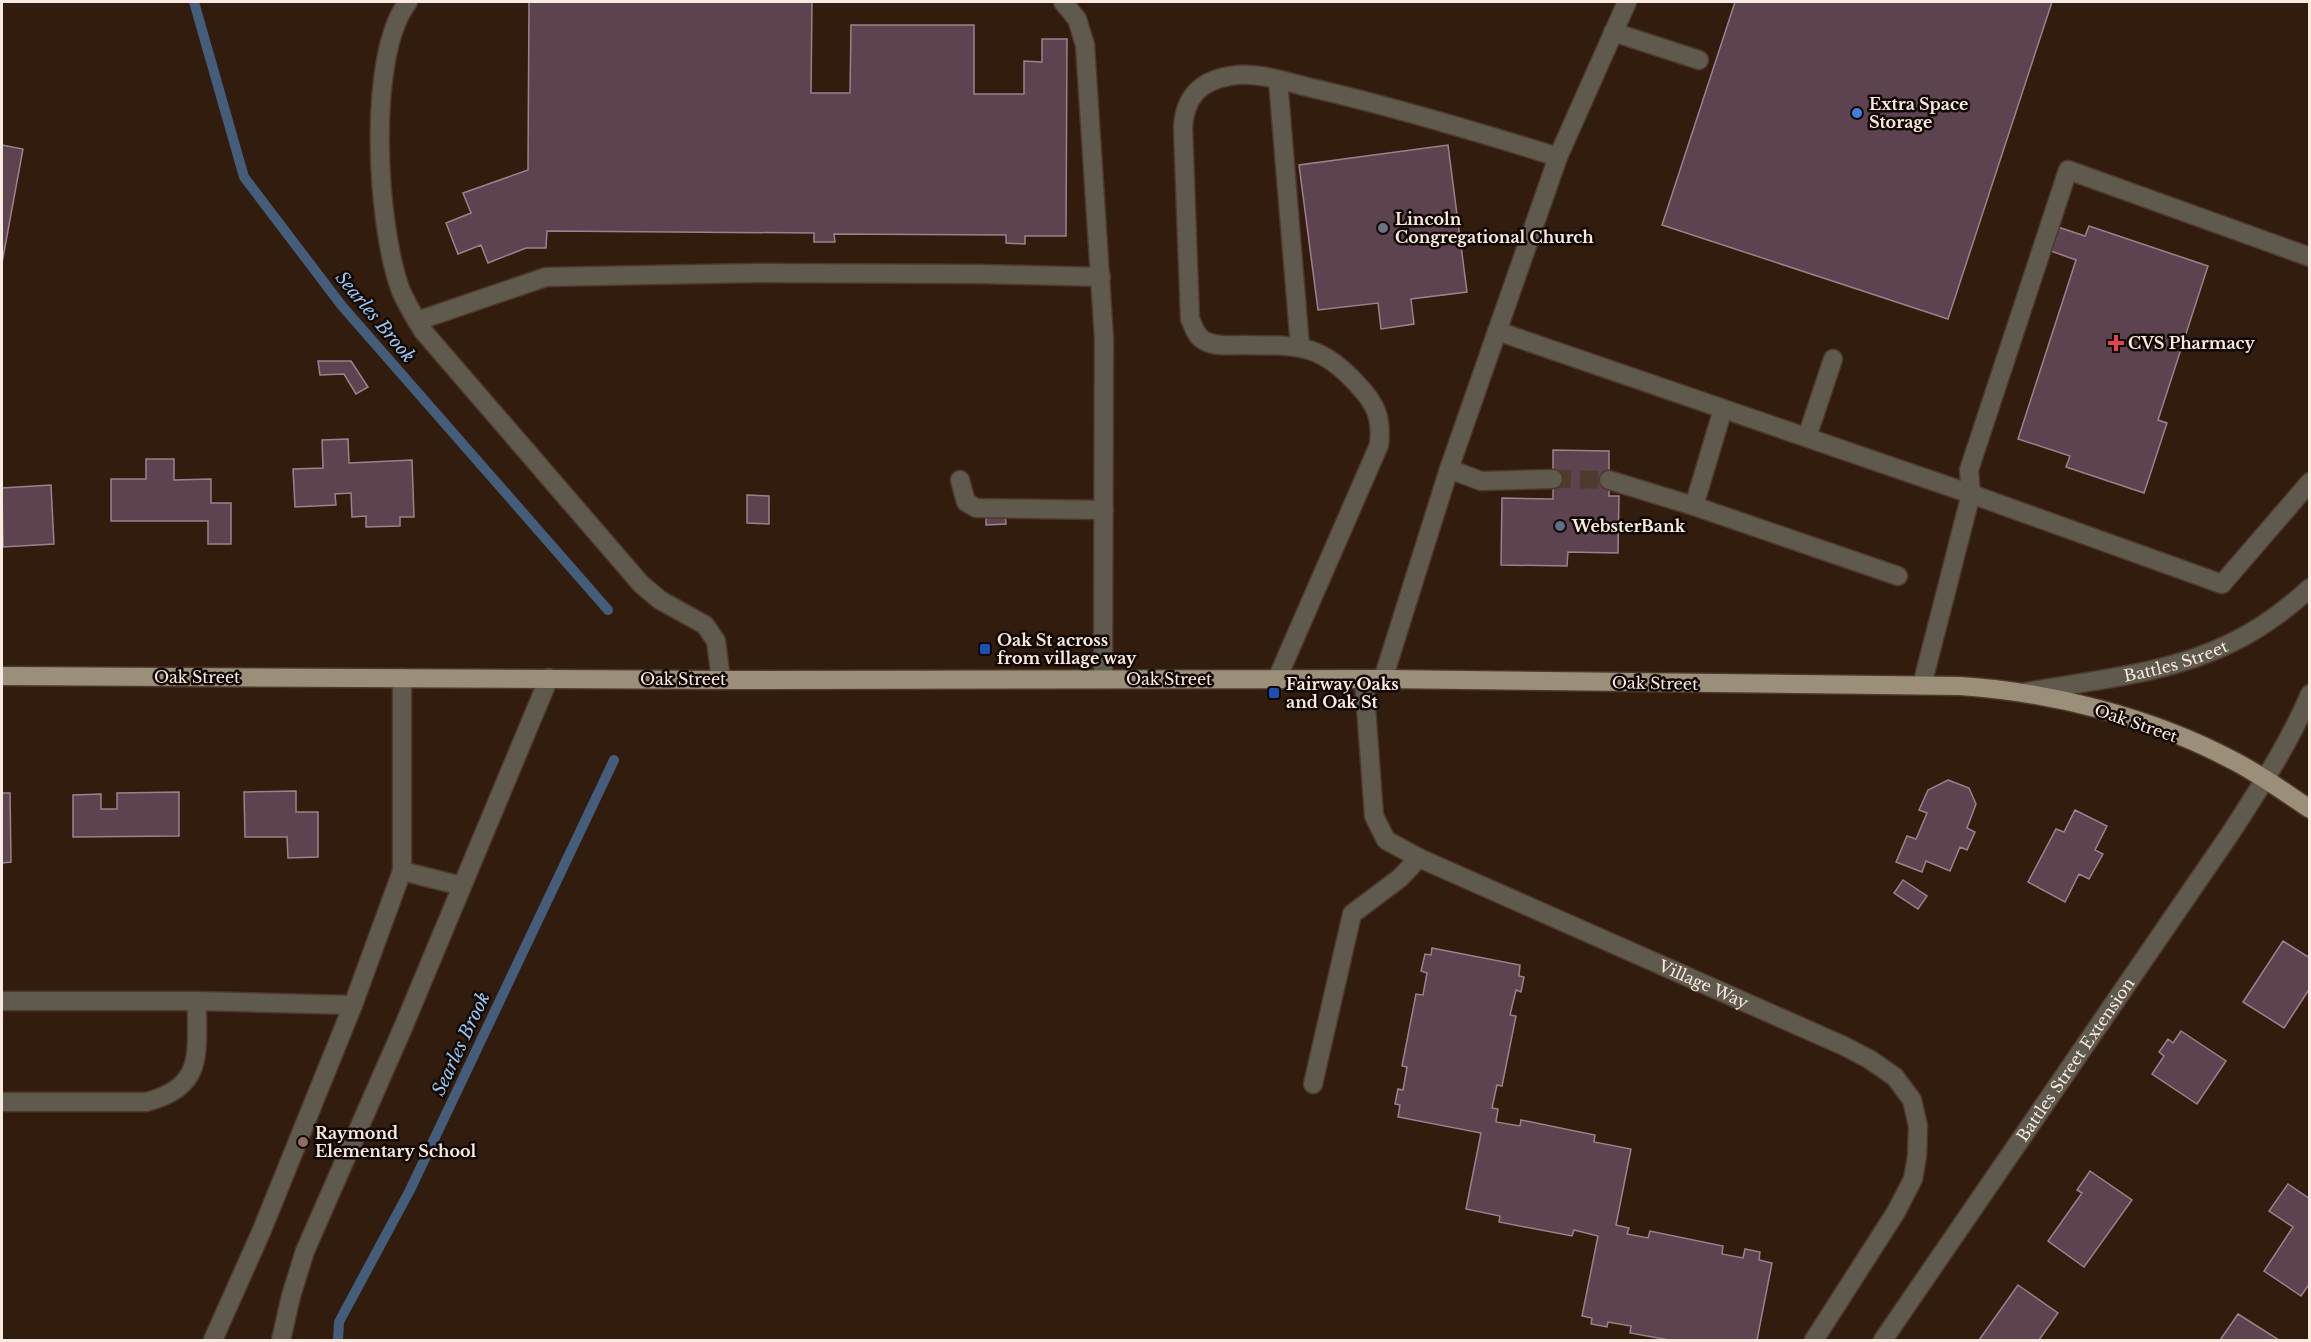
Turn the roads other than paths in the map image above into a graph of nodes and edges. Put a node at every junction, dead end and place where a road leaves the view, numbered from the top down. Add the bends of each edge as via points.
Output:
1 (408, 2) edge
2 (1063, 2) edge
3 (1627, 2) edge
4 (1613, 32) junction
5 (1699, 60) dead end
6 (1278, 80) junction
7 (1558, 157) junction
8 (2310, 257) edge
9 (1101, 277) junction
10 (417, 321) junction
11 (1497, 331) junction
12 (1300, 347) junction
13 (1833, 359) dead end
14 (1723, 409) junction
15 (1807, 437) junction
16 (1449, 469) junction
17 (1553, 479) tunnel mouth
18 (960, 480) dead end
19 (1609, 480) tunnel mouth
20 (2310, 482) edge
21 (1971, 494) junction
22 (1694, 506) junction
23 (1104, 510) junction
24 (1898, 576) dead end
25 (2310, 588) edge
26 (2, 676) edge
27 (402, 678) junction
28 (549, 678) junction
29 (1103, 679) junction
30 (1276, 679) junction
31 (1364, 679) junction
32 (1383, 679) junction
33 (721, 680) junction
34 (1922, 685) junction
35 (2025, 693) junction
36 (2310, 694) edge
37 (2265, 778) junction
38 (2310, 809) edge
39 (1419, 858) junction
40 (402, 871) junction
41 (462, 886) junction
42 (2, 1001) edge
43 (197, 1001) junction
44 (353, 1005) junction
45 (1313, 1084) dead end
46 (2, 1102) edge
47 (1884, 1339) edge
48 (213, 1341) edge
49 (280, 1341) edge
50 (1814, 1341) edge

1 - 10 street via 394,25 385,58 381,187 388,242 401,291
2 - 9 street via 1077,19 1085,45
3 - 4 street
4 - 5 street
4 - 7 street
6 - 7 street via 1396,108
6 - 12 street
6 - 12 street via 1232,75 1210,81 1198,87 1184,113 1190,319 1196,334 1217,345
7 - 11 street
8 - 21 street via 2068,170 1969,470
9 - 10 street via 766,273 546,277
9 - 23 street
10 - 33 street via 640,584 705,625 716,640
11 - 14 street
11 - 16 street
12 - 30 street via 1322,354 1342,367 1379,414 1381,430 1379,445
13 - 15 street
14 - 15 street
14 - 22 street
15 - 21 street
16 - 17 street via 1481,481
16 - 32 street
18 - 23 street via 966,502 976,508
19 - 22 street
20 - 21 street via 2222,584
21 - 34 street
22 - 24 street
23 - 29 street
25 - 35 street, Battles Street via 2231,643 2199,656 2154,669
26 - 27 main road, Oak Street
27 - 28 main road, Oak Street
27 - 40 street
28 - 33 main road, Oak Street
28 - 41 street
29 - 30 main road, Oak Street
29 - 33 main road, Oak Street
30 - 31 main road, Oak Street
31 - 32 main road, Oak Street
31 - 39 street, Village Way via 1374,816 1386,840
32 - 34 main road, Oak Street
34 - 35 main road, Oak Street
35 - 37 main road, Oak Street via 2099,709 2166,731
36 - 37 street
37 - 38 main road, Oak Street
37 - 47 street, Battles Street Extension
39 - 45 street via 1400,878 1352,914
39 - 50 street, Village Way via 1844,1046 1895,1077 1911,1100 1918,1126 1913,1179
40 - 41 street
40 - 44 street
41 - 49 street via 305,1251
42 - 43 street
43 - 44 street
43 - 46 street via 195,1061 188,1080 164,1098 146,1102
44 - 48 street

